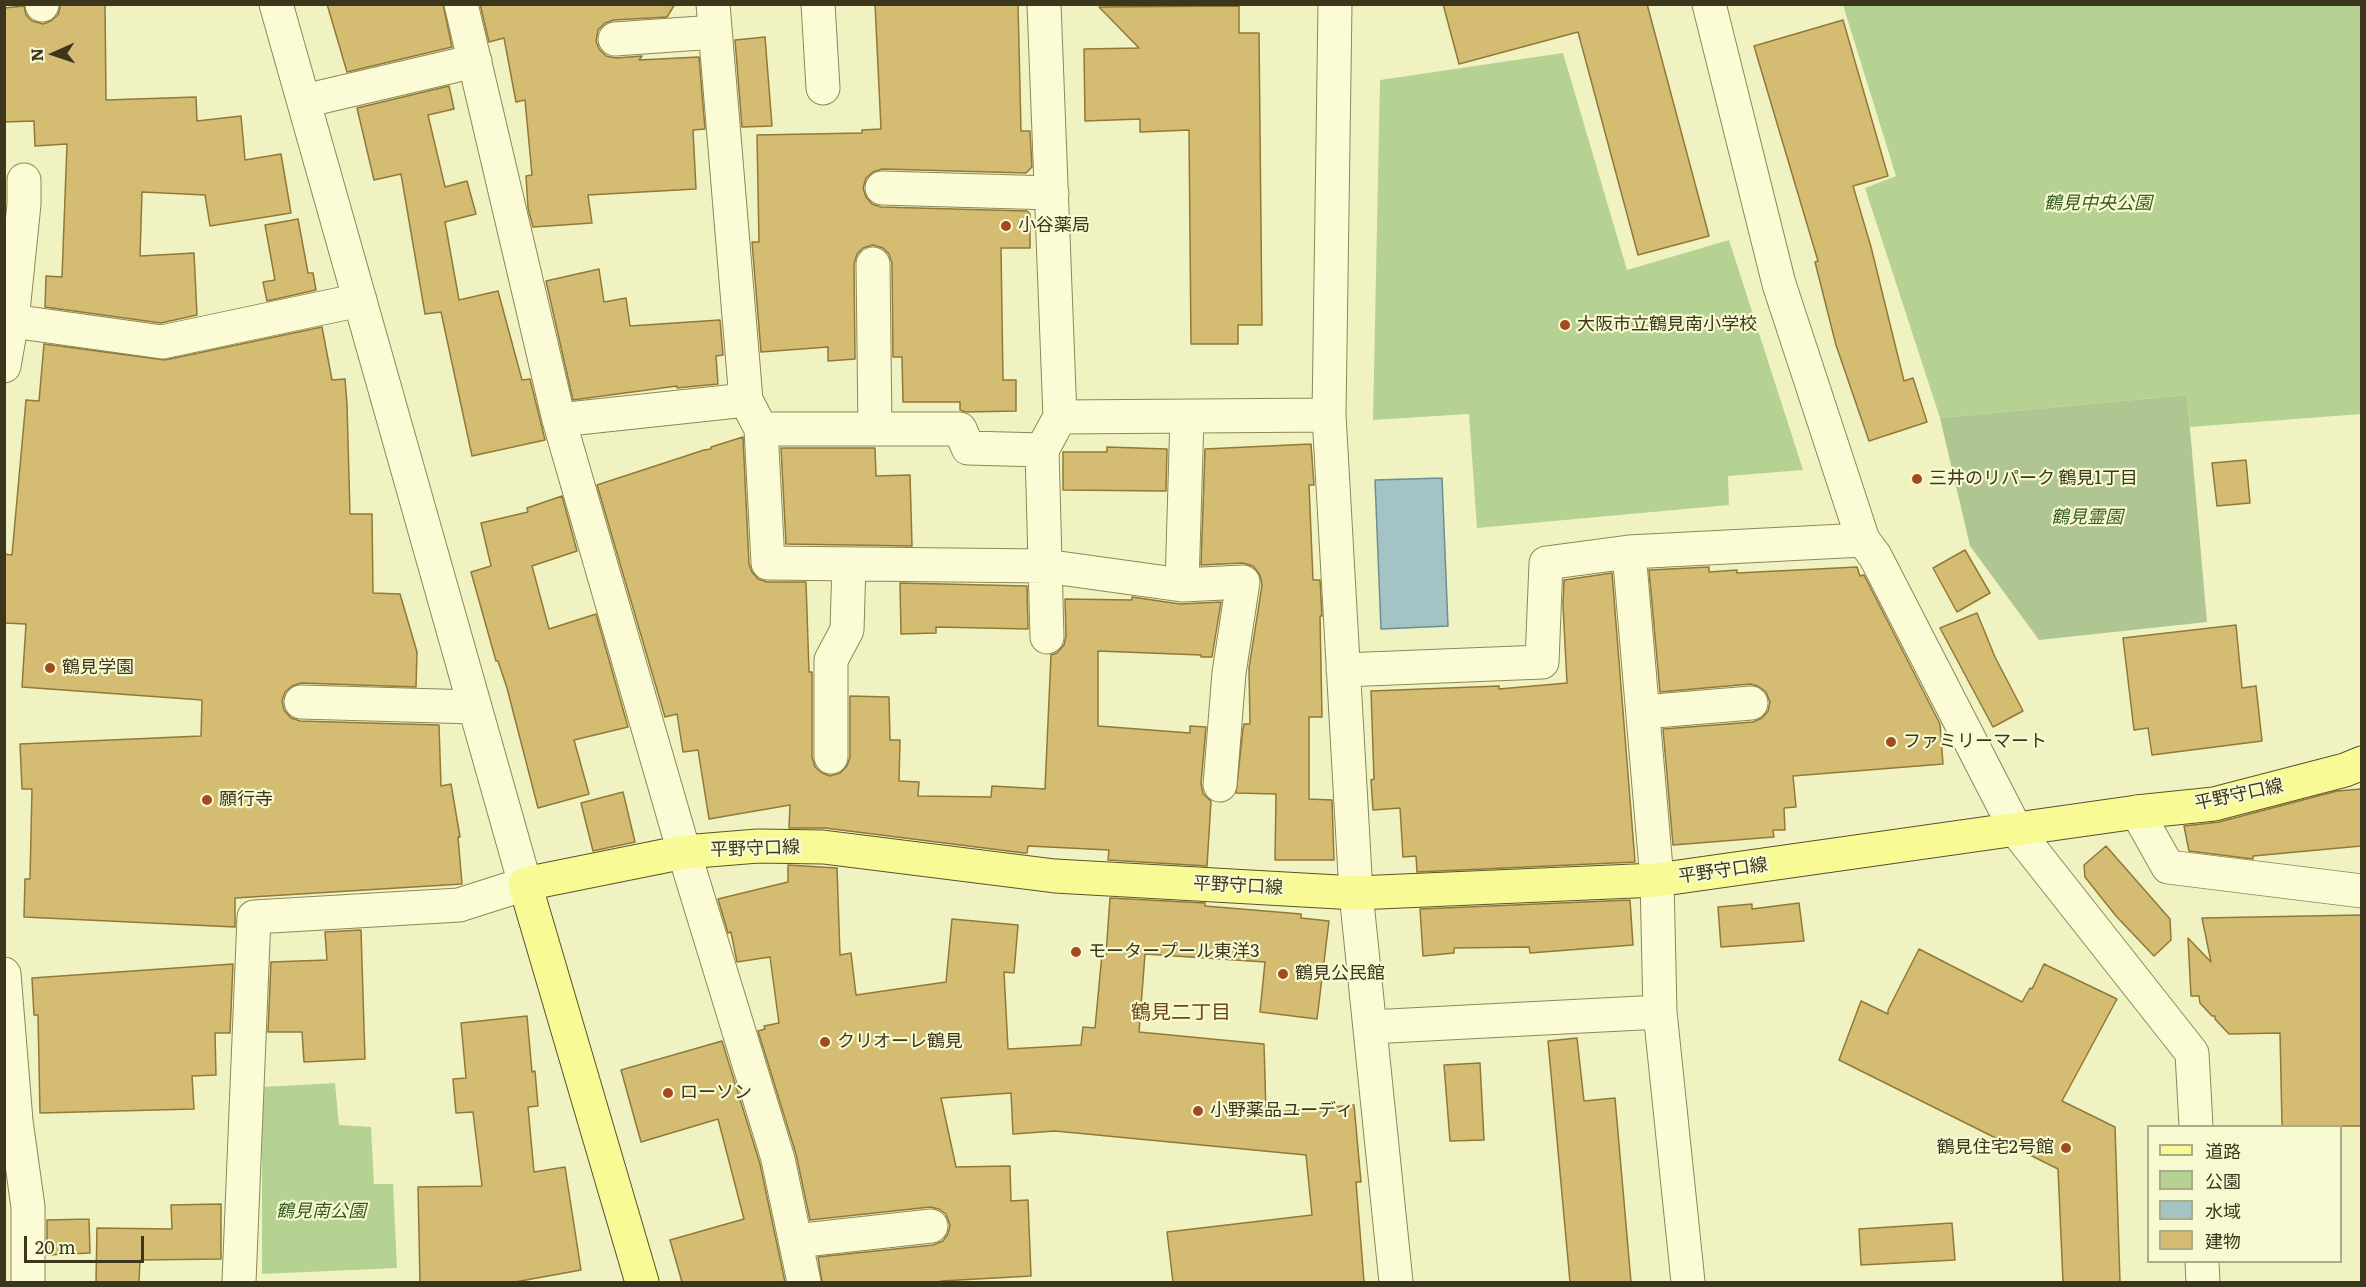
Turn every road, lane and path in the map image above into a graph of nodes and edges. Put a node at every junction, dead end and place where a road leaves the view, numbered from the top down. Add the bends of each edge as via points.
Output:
1 (276, 4) edge
2 (461, 4) edge
3 (818, 4) edge
4 (1044, 4) edge
5 (1335, 4) edge
6 (1709, 4) edge
7 (714, 18) edge
8 (615, 39) dead end
9 (475, 61) junction
10 (823, 88) dead end
11 (304, 101) junction
12 (882, 188) dead end
13 (1052, 193) junction
14 (18, 195) edge
15 (873, 264) dead end
16 (360, 300) junction
17 (12, 321) junction
18 (4, 366) edge
19 (747, 400) junction
20 (1329, 415) junction
21 (1060, 417) junction
22 (1187, 417) junction
23 (559, 420) junction
24 (761, 429) junction
25 (875, 429) junction
26 (1042, 450) junction
27 (1863, 540) junction
28 (1629, 552) junction
29 (849, 564) junction
30 (1045, 566) junction
31 (1182, 585) junction
32 (1047, 637) dead end
33 (1343, 670) junction
34 (301, 702) dead end
35 (1751, 703) dead end
36 (475, 707) junction
37 (1643, 712) junction
38 (831, 757) dead end
39 (2361, 763) edge
40 (1220, 785) dead end
41 (2137, 812) junction
42 (2016, 830) junction
43 (684, 852) junction
44 (1657, 880) junction
45 (525, 884) junction
46 (2361, 891) edge
47 (1356, 893) junction
48 (4, 974) edge
49 (1660, 1012) junction
50 (1370, 1026) junction
51 (2196, 1125) edge
52 (931, 1226) dead end
53 (795, 1241) junction
54 (2202, 1263) edge
55 (20, 1270) edge
56 (239, 1282) edge
57 (642, 1282) edge
58 (804, 1282) edge
59 (1396, 1282) edge
60 (1688, 1282) edge
61 (2203, 1282) edge

1 - 11 street
2 - 9 street
3 - 10 street
4 - 13 street
5 - 20 street
6 - 27 street via 1779,284
7 - 8 street
7 - 19 street
9 - 11 street
9 - 23 street
11 - 16 street
12 - 13 street
13 - 21 street
14 - 17 street
15 - 25 street
16 - 17 street via 162,342
16 - 36 street
17 - 18 street
19 - 23 street
19 - 24 street
20 - 22 street
20 - 33 street
21 - 22 street
21 - 26 street
22 - 31 street
23 - 43 street
24 - 25 street
24 - 29 street via 768,563
25 - 26 street via 960,429 968,448
26 - 30 street
27 - 28 street
27 - 42 street via 1875,556
28 - 33 street via 1546,563 1542,662
28 - 37 street
29 - 30 street
29 - 38 street via 847,630 831,660
30 - 31 street
30 - 32 street
31 - 40 street via 1243,582 1229,673
33 - 47 street
34 - 36 street
35 - 37 street
36 - 45 street
37 - 44 street
39 - 41 main road, 平野守口線 via 2214,804
41 - 42 main road, 平野守口線
41 - 46 street via 2168,867
42 - 44 main road, 平野守口線
42 - 51 street via 2192,1053
43 - 45 main road, 平野守口線
43 - 47 main road, 平野守口線 via 758,846 823,847 1055,876
43 - 53 street via 778,1159
44 - 47 main road, 平野守口線
44 - 49 street
45 - 56 street via 459,905 254,916
45 - 57 main road
47 - 50 street
48 - 55 street via 16,1121 28,1207
49 - 50 street
49 - 60 street
50 - 59 street
52 - 53 street
53 - 58 street
54 - 61 street

